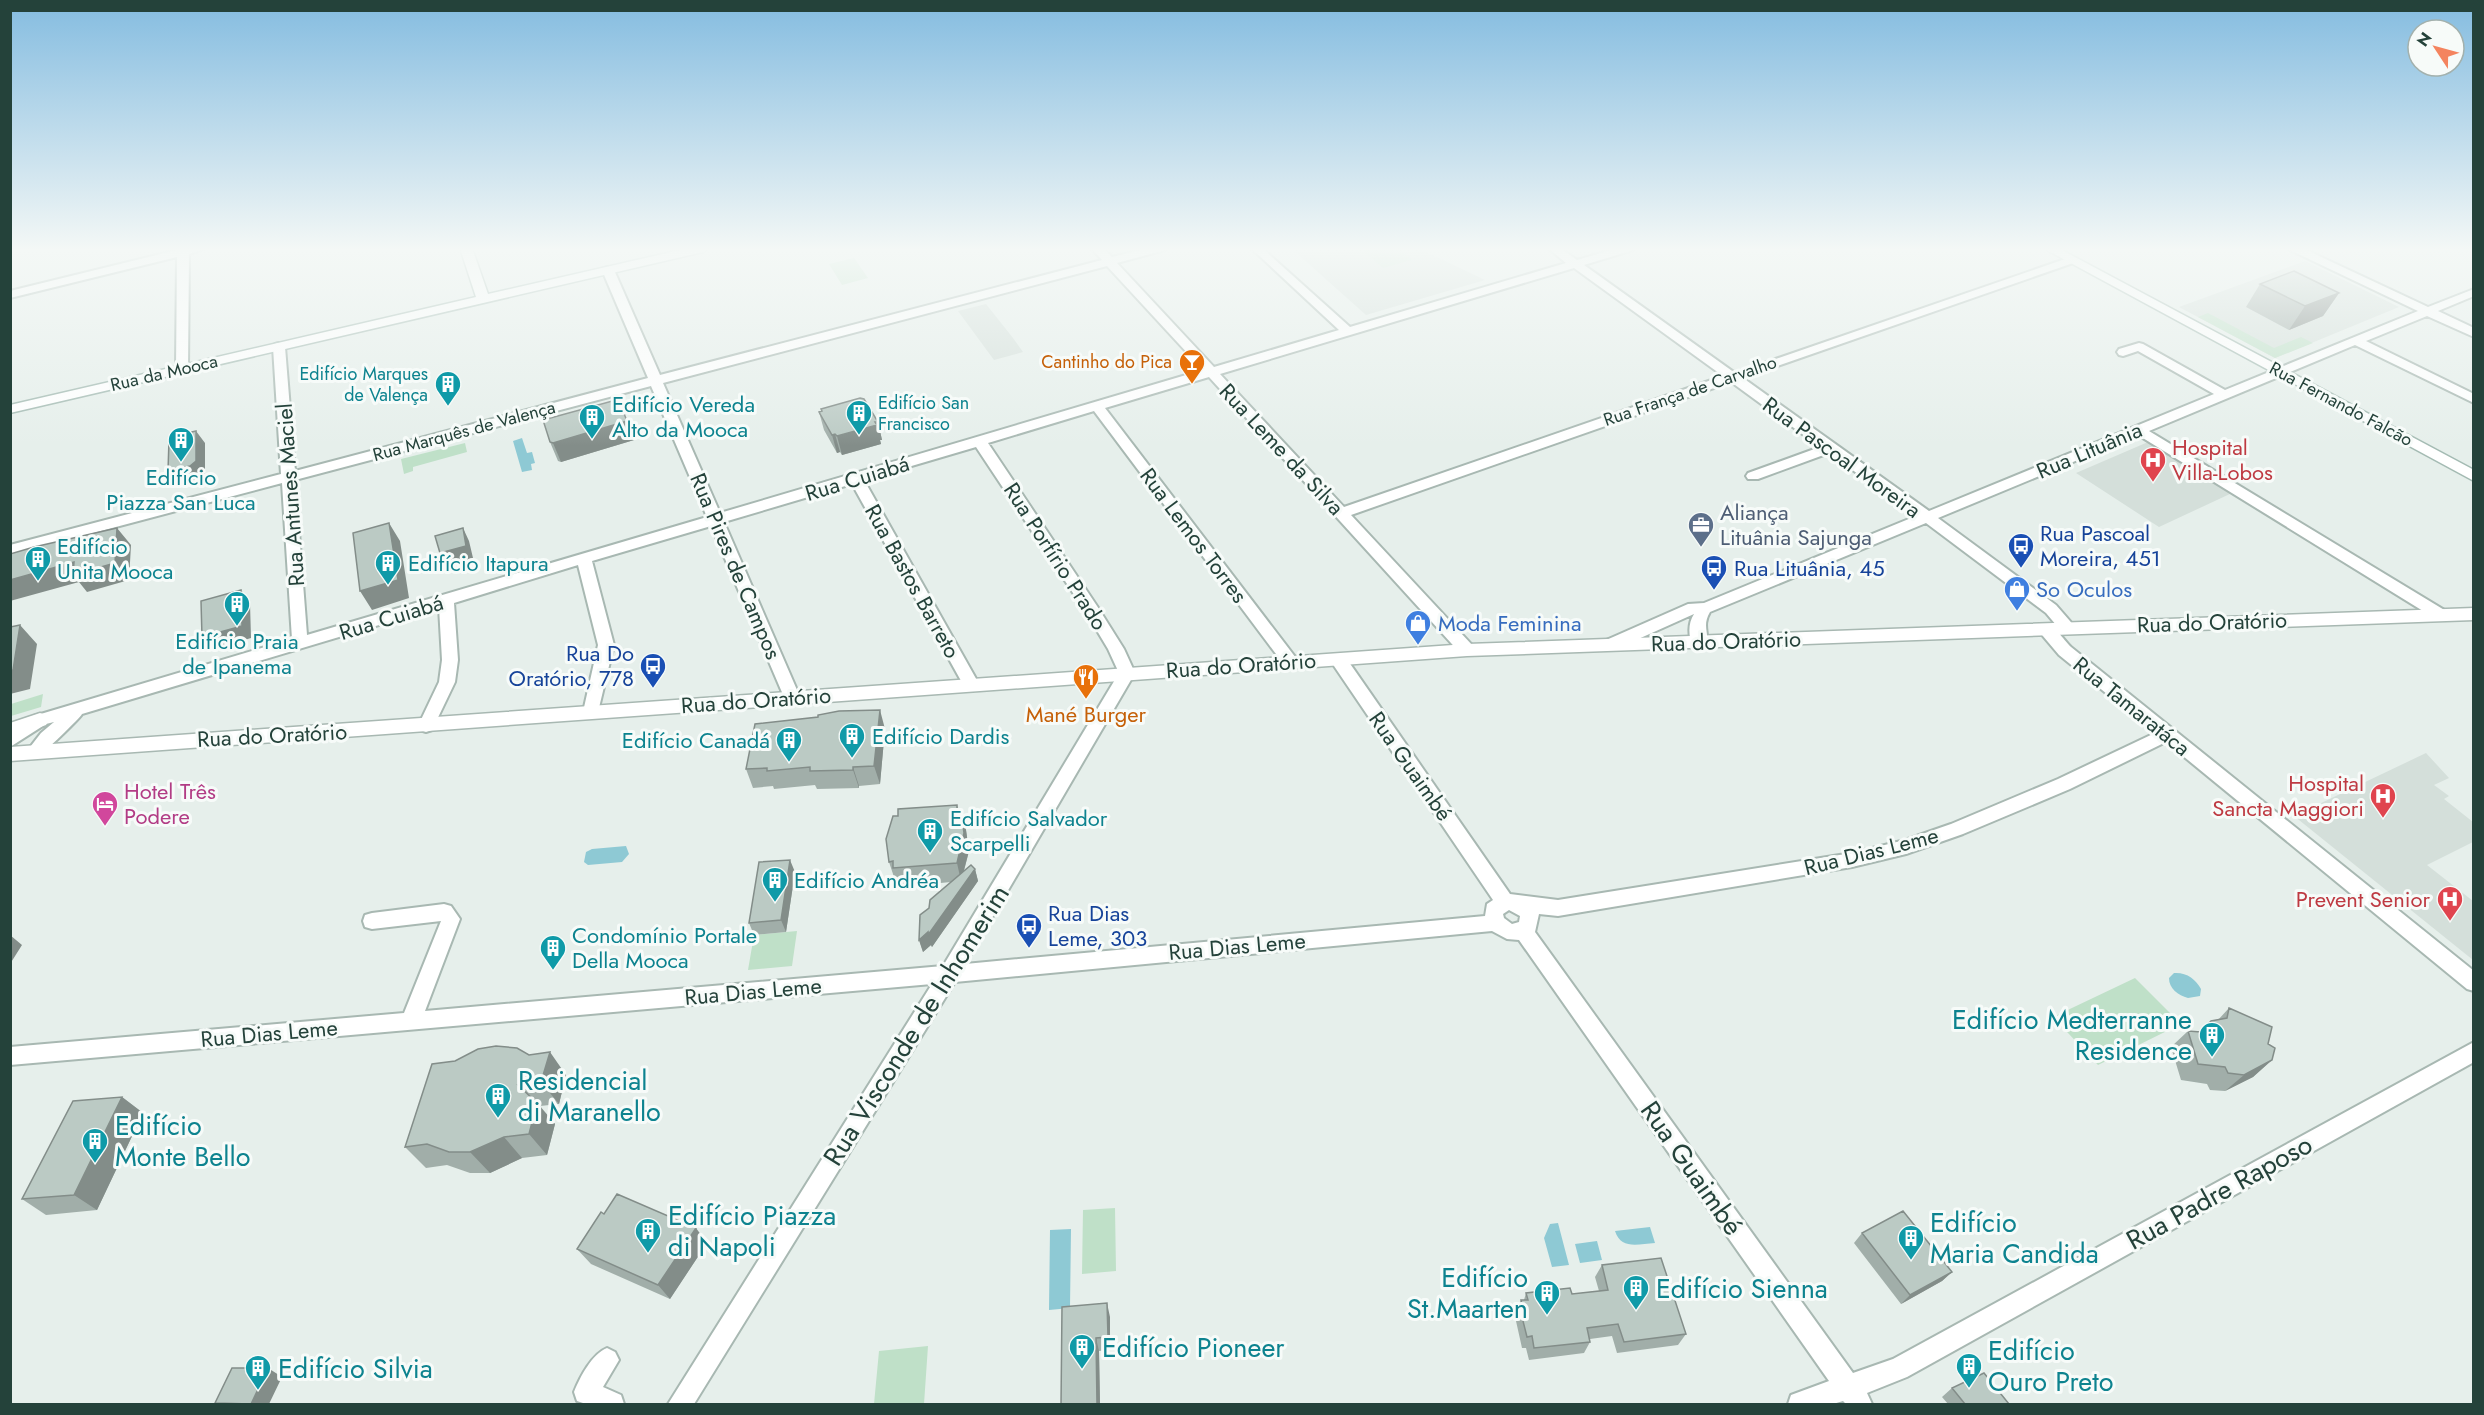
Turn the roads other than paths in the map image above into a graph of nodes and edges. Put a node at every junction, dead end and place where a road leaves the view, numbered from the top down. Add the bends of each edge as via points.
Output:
1 (182, 314) edge
2 (422, 314) edge
3 (627, 314) edge
4 (909, 314) edge
5 (1158, 314) edge
6 (1328, 314) edge
7 (1404, 314) edge
8 (1644, 314) edge
9 (1914, 314) edge
10 (2173, 314) edge
11 (2416, 314) edge
12 (2434, 314) edge
13 (1347, 331) junction
14 (2474, 333) edge
15 (2354, 340) junction
16 (279, 347) junction
17 (2123, 352) dead end
18 (182, 369) junction
19 (2280, 371) junction
20 (1212, 373) junction
21 (1730, 377) junction
22 (657, 381) junction
23 (2224, 394) junction
24 (2474, 399) edge
25 (1098, 407) junction
26 (10, 409) edge
27 (2138, 430) junction
28 (980, 442) junction
29 (1829, 448) junction
30 (1753, 476) dead end
31 (2474, 476) edge
32 (288, 477) junction
33 (856, 479) junction
34 (1342, 513) junction
35 (1927, 518) junction
36 (715, 520) junction
37 (10, 550) edge
38 (584, 560) junction
39 (446, 600) junction
40 (1705, 608) junction
41 (2474, 614) edge
42 (1677, 615) junction
43 (2441, 615) junction
44 (2068, 628) junction
45 (2045, 629) junction
46 (1699, 642) junction
47 (1671, 643) junction
48 (300, 644) junction
49 (1610, 645) junction
50 (1467, 650) junction
51 (1338, 659) junction
52 (1292, 662) junction
53 (1127, 673) junction
54 (971, 684) junction
55 (792, 697) junction
56 (85, 708) junction
57 (591, 712) junction
58 (40, 720) junction
59 (426, 726) junction
60 (10, 730) edge
61 (2166, 735) junction
62 (10, 741) edge
63 (35, 751) junction
64 (10, 754) edge
65 (1512, 903) junction
66 (1558, 908) junction
67 (372, 921) dead end
68 (1496, 922) junction
69 (1527, 926) junction
70 (949, 974) junction
71 (2474, 983) edge
72 (411, 1020) junction
73 (2474, 1051) edge
74 (10, 1056) edge
75 (607, 1360) dead end
76 (1854, 1396) edge
77 (612, 1404) edge
78 (680, 1404) edge
79 (1800, 1404) edge

1 - 18 street
2 - 16 street, Rua da Mooca
3 - 22 street, Rua Pires de Campos
4 - 22 street, Rua Marquês de Valença
5 - 20 street, Rua Leme da Silva
6 - 13 street
7 - 13 street, Rua Cuiabá
8 - 21 street, Rua Pascoal Moreira
9 - 21 street, Rua França de Carvalho
10 - 19 street, Rua Fernando Falcão
11 - 15 street, Rua Lituânia
12 - 14 street
13 - 20 street, Rua Cuiabá
15 - 19 street, Rua Lituânia
15 - 24 street
16 - 18 street, Rua da Mooca
16 - 32 street, Rua Antunes Maciel
17 - 23 street via 2139,346
18 - 26 street, Rua da Mooca
19 - 23 street, Rua Lituânia
19 - 31 street, Rua Fernando Falcão
20 - 25 street, Rua Cuiabá
20 - 34 street, Rua Leme da Silva
21 - 29 street, Rua Pascoal Moreira
21 - 34 street, Rua França de Carvalho
22 - 32 street, Rua Marquês de Valença
22 - 36 street, Rua Pires de Campos
23 - 27 street, Rua Lituânia
25 - 28 street, Rua Cuiabá
25 - 52 street, Rua Lemos Torres
27 - 35 street, Rua Lituânia
27 - 43 street
28 - 33 street, Rua Cuiabá
28 - 53 street, Rua Porfírio Prado via 1092,610
29 - 30 street
29 - 35 street, Rua Pascoal Moreira
32 - 37 street, Rua Marquês de Valença
32 - 48 street, Rua Antunes Maciel
33 - 36 street, Rua Cuiabá
33 - 54 street, Rua Bastos Barreto
34 - 50 street, Rua Leme da Silva
35 - 40 street, Rua Lituânia
35 - 44 street, Rua Pascoal Moreira via 2051,609
36 - 38 street, Rua Cuiabá
36 - 55 street, Rua Pires de Campos
38 - 39 street, Rua Cuiabá
38 - 57 street via 606,645
39 - 48 street, Rua Cuiabá
39 - 59 street via 450,660 447,682
40 - 42 street, Rua Lituânia
40 - 46 street via 1697,621
41 - 43 street, Rua do Oratório
42 - 47 street via 1668,626
42 - 49 street, Rua Lituânia
43 - 44 street, Rua do Oratório
44 - 45 street, Rua do Oratório
45 - 46 street, Rua do Oratório
45 - 61 street, Rua Tamaratáca via 2065,651
46 - 47 street, Rua do Oratório
47 - 49 street, Rua do Oratório
48 - 56 street, Rua Cuiabá
49 - 50 street, Rua do Oratório
50 - 51 street, Rua do Oratório
51 - 52 street, Rua do Oratório
51 - 65 street, Rua Guaimbé
52 - 53 street, Rua do Oratório
53 - 54 street, Rua do Oratório
53 - 70 street, Rua Visconde de Inhomerim
54 - 55 street, Rua do Oratório
55 - 57 street, Rua do Oratório
56 - 58 street, Rua Cuiabá
56 - 63 street, Rua Cuiabá via 60,725
57 - 59 street, Rua do Oratório
58 - 60 street
58 - 62 street, Rua Cuiabá
59 - 63 street, Rua do Oratório
61 - 66 street, Rua Dias Leme via 2028,800 1906,847 1830,864
61 - 71 street, Rua Tamaratáca
63 - 64 street, Rua do Oratório
65 - 66 street, Rua Dias Leme
65 - 68 street via 1494,910
65 - 69 street via 1530,914
66 - 69 street, Rua Dias Leme
67 - 72 street via 444,912 451,919
68 - 69 street via 1508,932
68 - 70 street, Rua Dias Leme
69 - 76 street, Rua Guaimbé
70 - 72 street, Rua Dias Leme
70 - 78 street, Rua Visconde de Inhomerim
72 - 74 street, Rua Dias Leme
73 - 76 street, Rua Padre Raposo
75 - 77 street via 586,1392
76 - 79 street, Rua Padre Raposo

